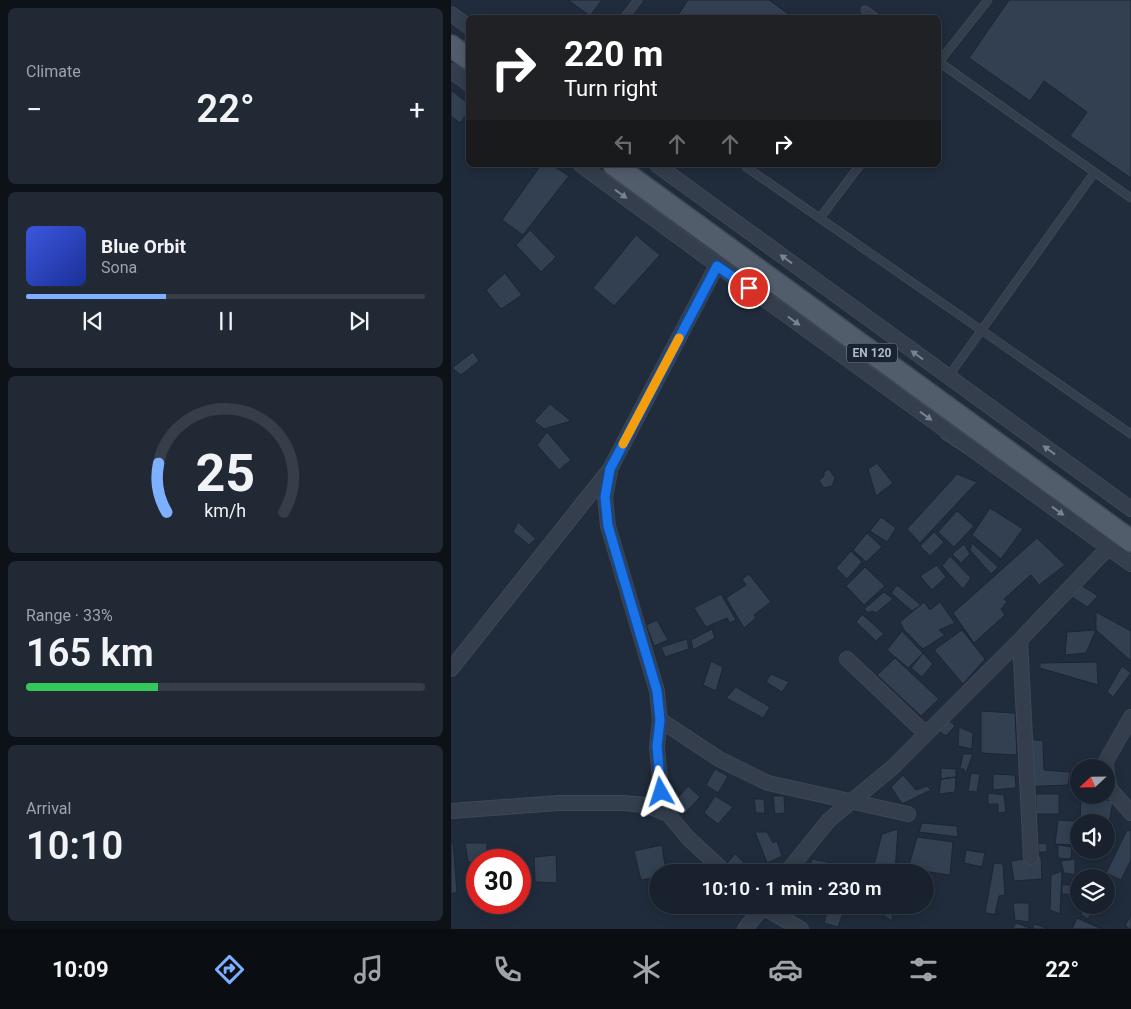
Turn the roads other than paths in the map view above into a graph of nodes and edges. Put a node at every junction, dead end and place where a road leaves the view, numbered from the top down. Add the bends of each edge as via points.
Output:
1 (637, 0) edge
2 (988, 0) edge
3 (865, 10) dead end
4 (451, 14) edge
5 (627, 15) edge
6 (871, 15) edge
7 (466, 25) edge
8 (451, 46) edge
9 (466, 57) edge
10 (941, 59) edge
11 (941, 63) edge
12 (451, 71) edge
13 (466, 82) edge
14 (584, 167) edge
15 (617, 167) edge
16 (660, 167) edge
17 (745, 167) dead end
18 (858, 167) edge
19 (1094, 173) junction
20 (1131, 198) edge
21 (820, 218) junction
22 (717, 266) junction
23 (982, 330) junction
24 (948, 377) junction
25 (1131, 434) edge
26 (610, 469) junction
27 (1131, 509) edge
28 (1131, 541) edge
29 (1108, 548) junction
30 (1131, 564) edge
31 (1020, 640) junction
32 (847, 659) dead end
33 (451, 669) edge
34 (1131, 718) edge
35 (660, 720) junction
36 (926, 734) junction
37 (1108, 759) edge
38 (1115, 795) edge
39 (850, 802) junction
40 (451, 812) edge
41 (1131, 813) edge
42 (668, 814) junction
43 (908, 814) dead end
44 (1031, 857) dead end
45 (716, 864) edge
46 (793, 864) edge
47 (757, 914) edge
48 (776, 914) edge
49 (749, 927) edge
50 (801, 929) edge

1 - 5 lane
2 - 10 lane
3 - 6 lane
4 - 7 street
8 - 9 main road
11 - 19 lane
12 - 13 street
14 -> 22 street
15 - 28 main road, EN 120
24 -> 16 street
17 - 21 lane
18 - 21 lane
19 - 20 lane
19 - 23 lane
21 - 23 lane
22 - 26 street
22 -> 29 street
23 - 24 lane
23 - 25 lane
27 -> 24 street
26 - 33 street
26 - 35 street via 605,497 608,526 657,691
29 - 30 street
29 - 31 street
31 - 36 street
31 - 44 street
32 - 36 street
34 - 37 street
35 - 39 street via 719,759 768,783
35 - 42 street via 657,746 661,792
36 - 39 street via 893,767
38 - 41 street
39 - 43 street
39 - 46 street via 829,820
40 - 42 street via 559,803 624,802 646,805
42 - 45 street
47 - 49 street
48 - 50 street

